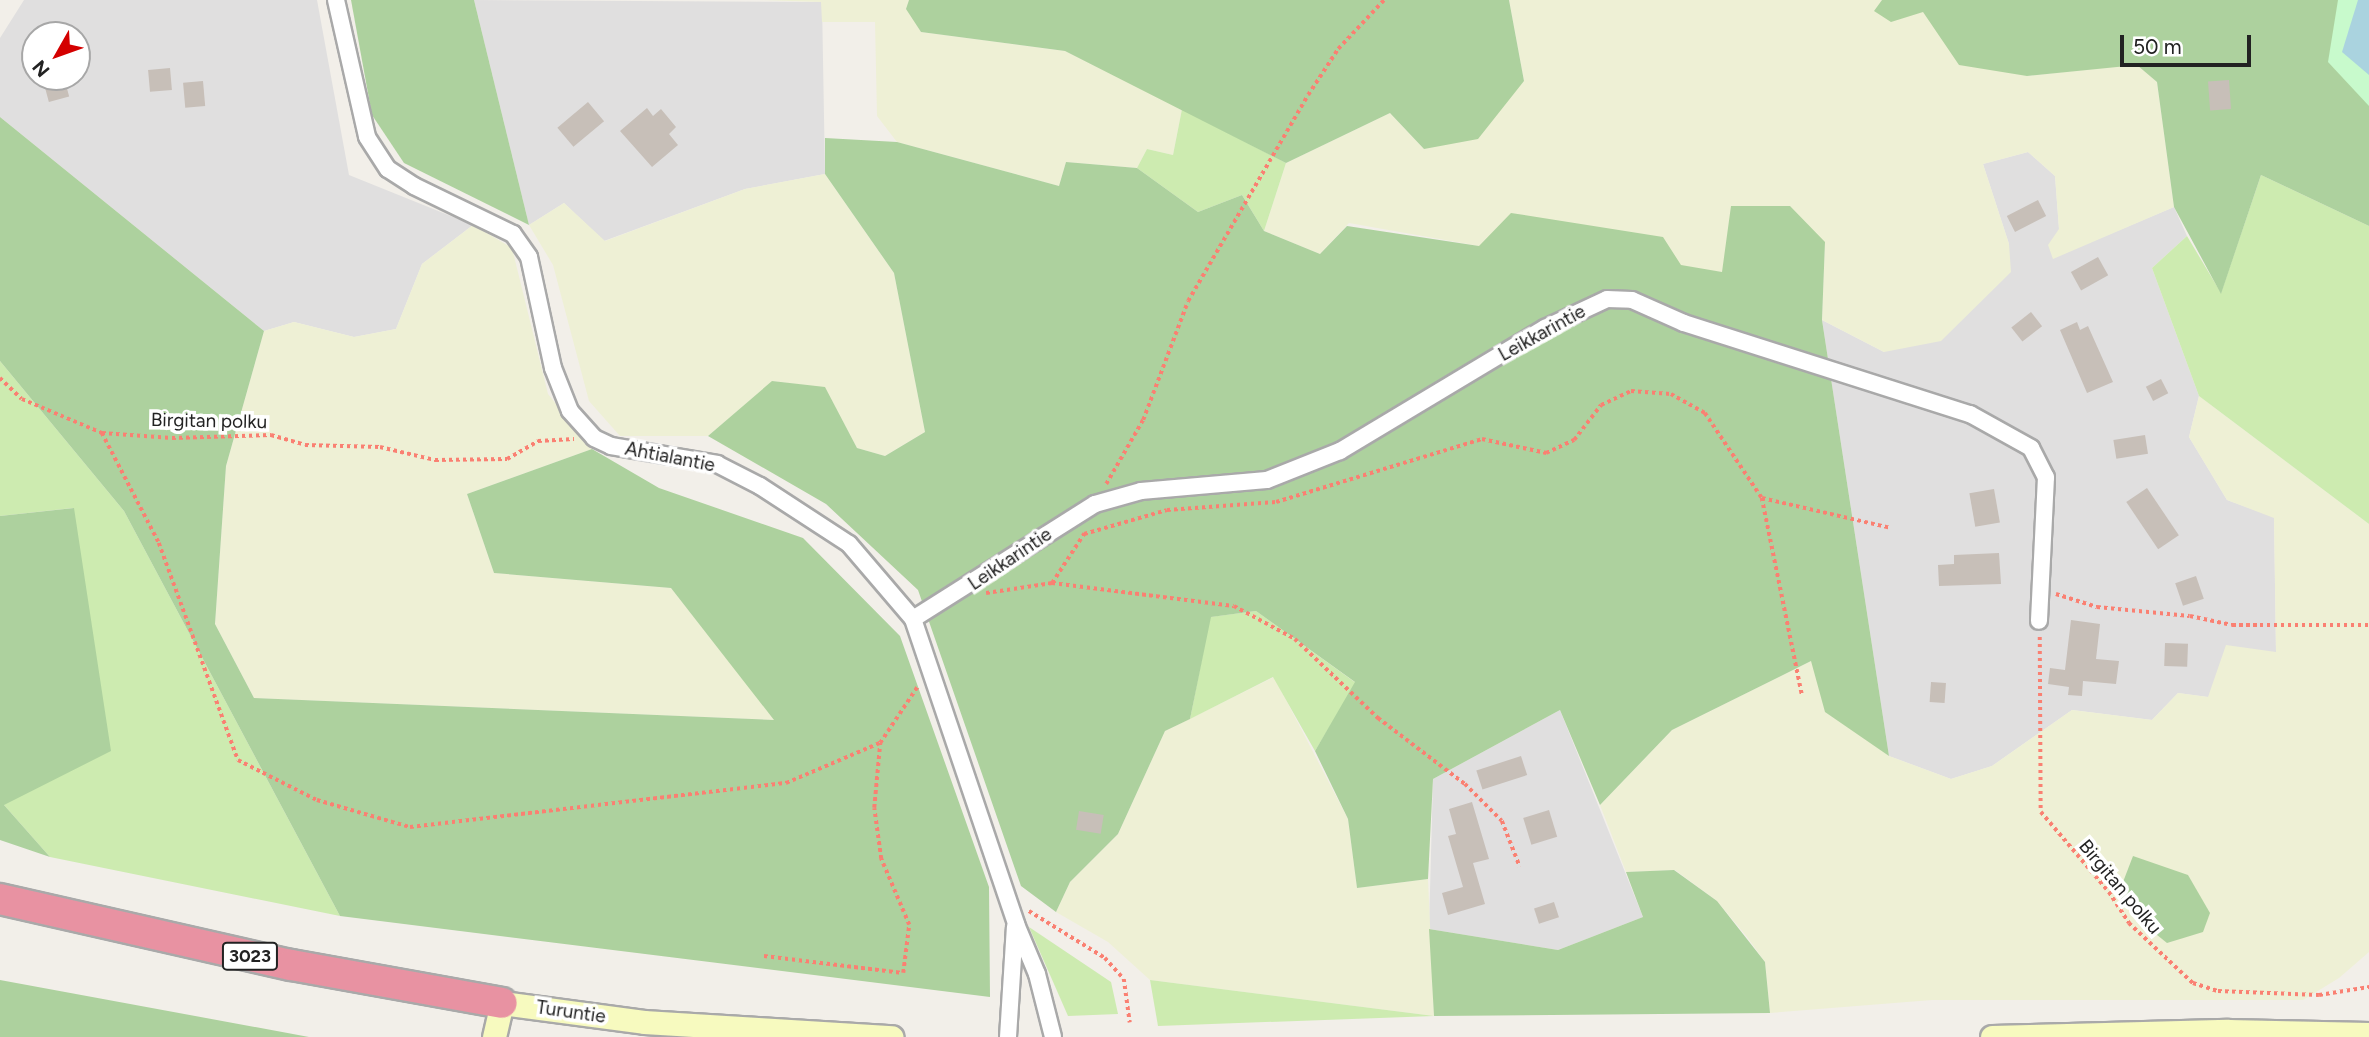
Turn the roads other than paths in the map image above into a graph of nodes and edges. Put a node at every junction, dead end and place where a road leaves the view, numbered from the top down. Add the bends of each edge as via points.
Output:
1 (336, 0) edge
2 (913, 620) junction
3 (2039, 621) road end
4 (0, 899) edge
5 (1016, 924) junction
6 (502, 1003) junction
7 (2228, 1034) edge
8 (2369, 1034) edge
9 (494, 1037) edge
10 (892, 1037) edge
11 (1008, 1037) edge
12 (1054, 1037) edge
13 (1992, 1037) edge

1 - 2 street, Ahtialantie via 367,137 388,169 513,234 529,257 553,368 570,411 594,438 611,446 717,464 760,486 849,544
2 - 3 street, Leikkarintie via 1095,504 1141,491 1267,480 1340,451 1566,317 1607,299 1632,300 1684,323 1970,414 2031,448 2046,477
2 - 5 street, Ahtialantie
4 - 6 highway, 3023 via 291,965
5 - 11 street, Ahtialantie
5 - 12 street, Ahtialantie via 1037,974
6 - 9 main road
6 - 10 main road, Turuntie via 672,1024
7 - 8 main road
7 - 13 main road

